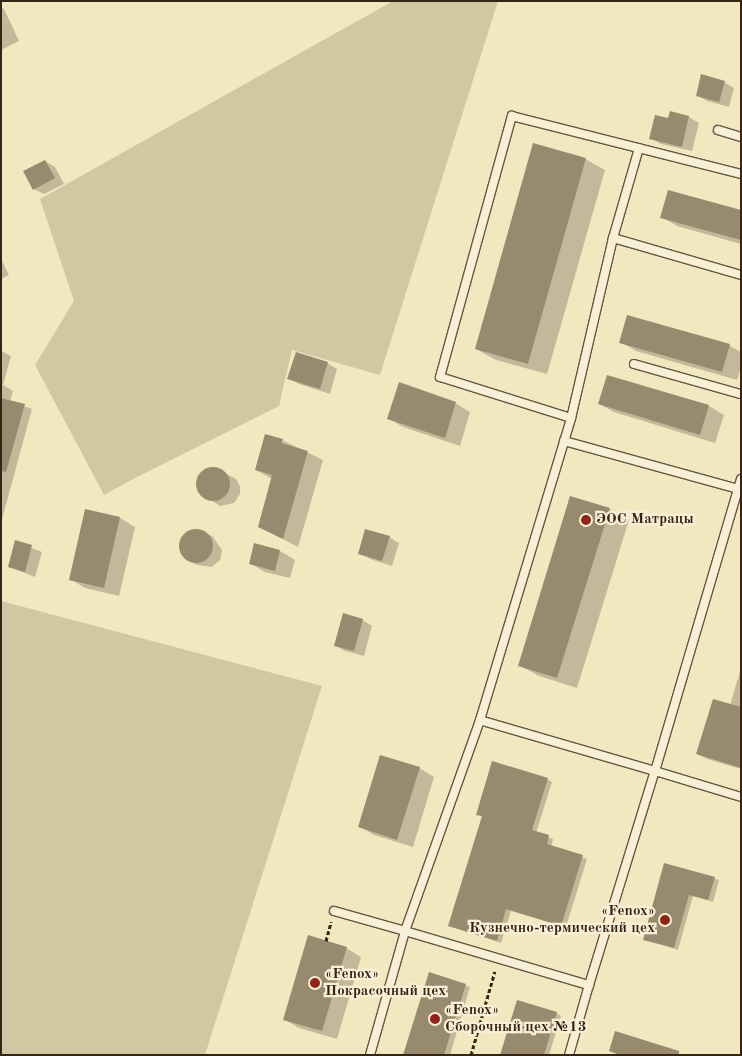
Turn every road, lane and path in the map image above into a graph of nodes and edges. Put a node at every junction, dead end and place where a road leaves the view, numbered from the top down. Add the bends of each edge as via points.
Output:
1 (718, 130) dead end
2 (741, 137) edge
3 (639, 148) junction
4 (741, 174) edge
5 (613, 238) junction
6 (741, 275) edge
7 (634, 364) dead end
8 (741, 394) edge
9 (571, 418) junction
10 (564, 441) junction
11 (741, 479) edge
12 (738, 489) junction
13 (480, 720) junction
14 (655, 771) junction
15 (741, 797) edge
16 (334, 911) dead end
17 (405, 931) junction
18 (499, 959) junction
19 (588, 985) junction
20 (370, 1055) edge
21 (471, 1055) edge
22 (569, 1055) edge

1 - 2 lane
3 - 4 lane
3 - 5 lane
3 - 9 lane via 512,116 440,377
5 - 6 lane
5 - 9 lane
7 - 8 lane
9 - 10 lane
10 - 12 lane
10 - 13 lane
11 - 12 lane
12 - 14 lane
13 - 14 lane
13 - 17 lane
14 - 15 lane
14 - 19 lane
16 - 17 lane
17 - 18 lane
17 - 20 lane
18 - 19 lane
18 - 21 path
19 - 22 lane

